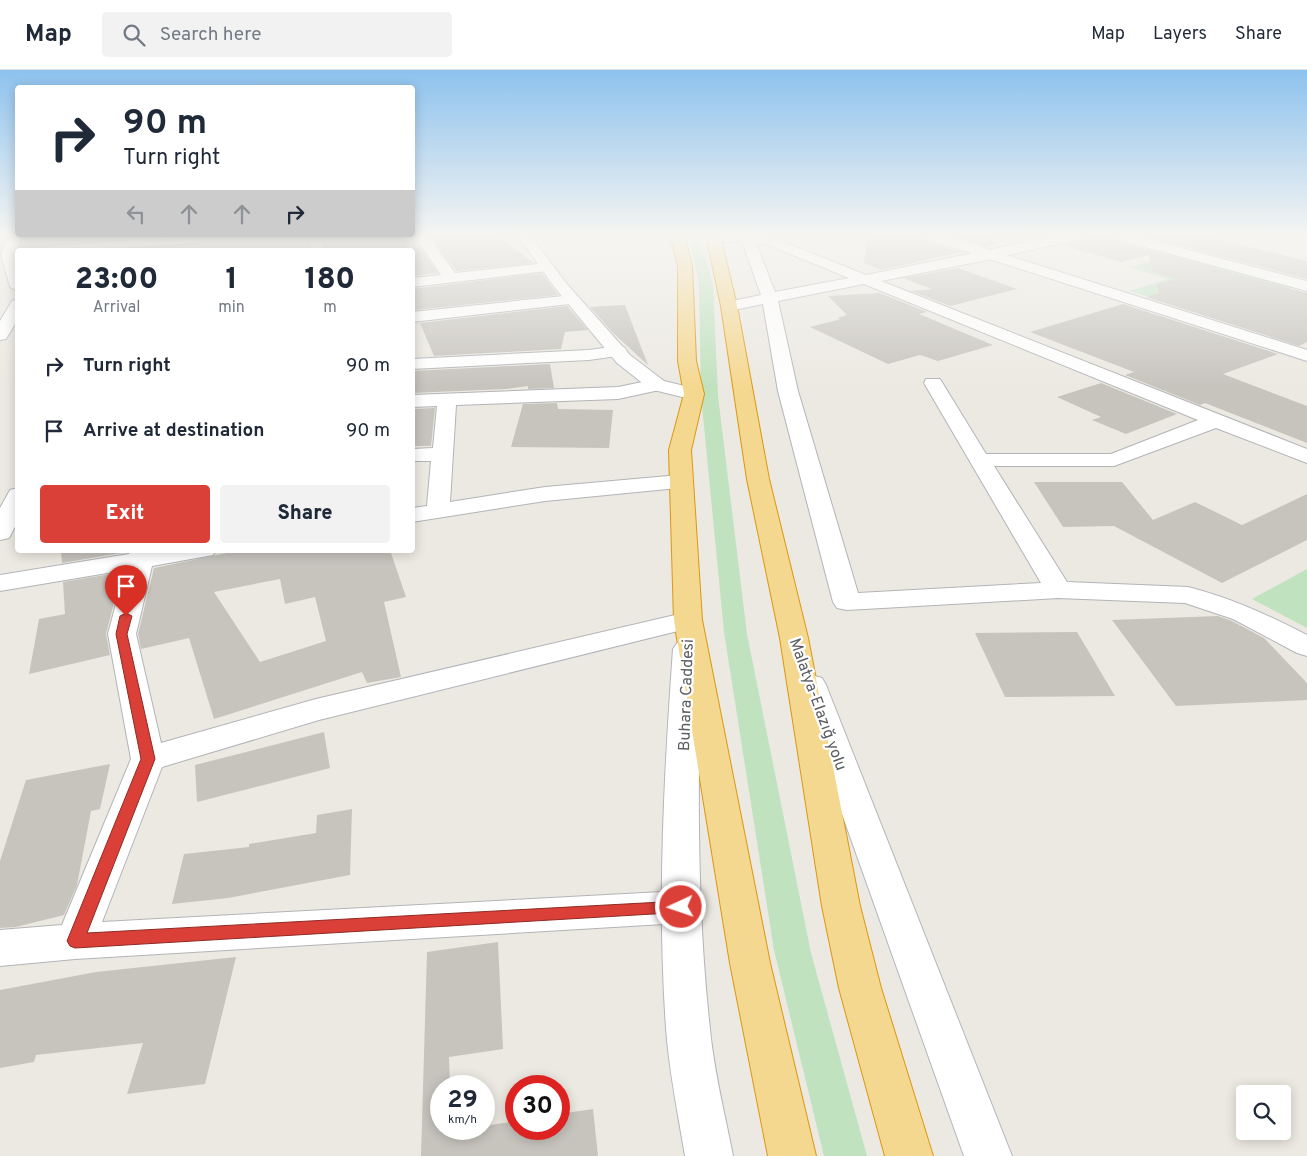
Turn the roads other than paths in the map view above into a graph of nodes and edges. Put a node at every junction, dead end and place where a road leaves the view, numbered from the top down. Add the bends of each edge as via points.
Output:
1 (562, 286) edge
2 (685, 286) edge
3 (725, 286) edge
4 (765, 286) edge
5 (837, 286) edge
6 (882, 286) edge
7 (1085, 286) edge
8 (770, 298) junction
9 (573, 300) junction
10 (15, 301) edge
11 (0, 304) edge
12 (729, 306) junction
13 (15, 309) edge
14 (415, 317) edge
15 (0, 334) edge
16 (618, 351) junction
17 (1307, 356) edge
18 (415, 364) edge
19 (933, 383) dead end
20 (657, 384) junction
21 (694, 394) junction
22 (447, 400) junction
23 (415, 401) edge
24 (1217, 420) junction
25 (441, 454) junction
26 (415, 455) edge
27 (1307, 457) edge
28 (979, 460) junction
29 (680, 482) junction
30 (15, 502) edge
31 (438, 511) junction
32 (415, 515) edge
33 (0, 534) edge
34 (172, 553) edge
35 (141, 556) edge
36 (0, 583) edge
37 (1058, 590) junction
38 (688, 620) junction
39 (794, 638) junction
40 (1307, 647) edge
41 (148, 759) junction
42 (681, 907) junction
43 (75, 941) junction
44 (0, 948) edge
45 (708, 1156) edge
46 (792, 1156) edge
47 (909, 1156) edge
48 (988, 1156) edge

1 - 9 street
2 - 21 highway, Buhara Caddesi via 687,361
3 - 12 highway, Malatya-Elazığ yolu
4 - 8 street
5 - 8 street
6 - 24 street
7 - 17 street
8 - 12 street
8 - 37 street via 788,391 847,602
9 - 14 street
9 - 16 street
10 - 11 street
12 - 39 highway, Malatya-Elazığ yolu via 758,479
13 - 15 street
16 - 18 street
16 - 20 street via 623,359
19 - 28 street
20 - 21 street
20 - 22 street via 618,392
21 - 29 highway, Buhara Caddesi via 680,450
22 - 23 street
22 - 25 street
24 - 27 street
24 - 28 street via 1114,460
25 - 26 street
25 - 31 street
28 - 37 street
29 - 31 street via 545,494
29 - 38 highway, Buhara Caddesi
30 - 33 street
31 - 32 street
34 - 35 street
35 - 36 street
35 - 41 street via 122,634
37 - 40 street via 1188,595 1244,614
38 - 41 street via 316,710
38 - 42 street, Buhara Caddesi
38 - 46 highway via 750,963
39 - 47 highway via 841,906 860,988
39 - 48 street, Malatya-Elazığ yolu
41 - 43 street
42 - 43 street
42 - 45 street, Buhara Caddesi via 688,1030
43 - 44 street

